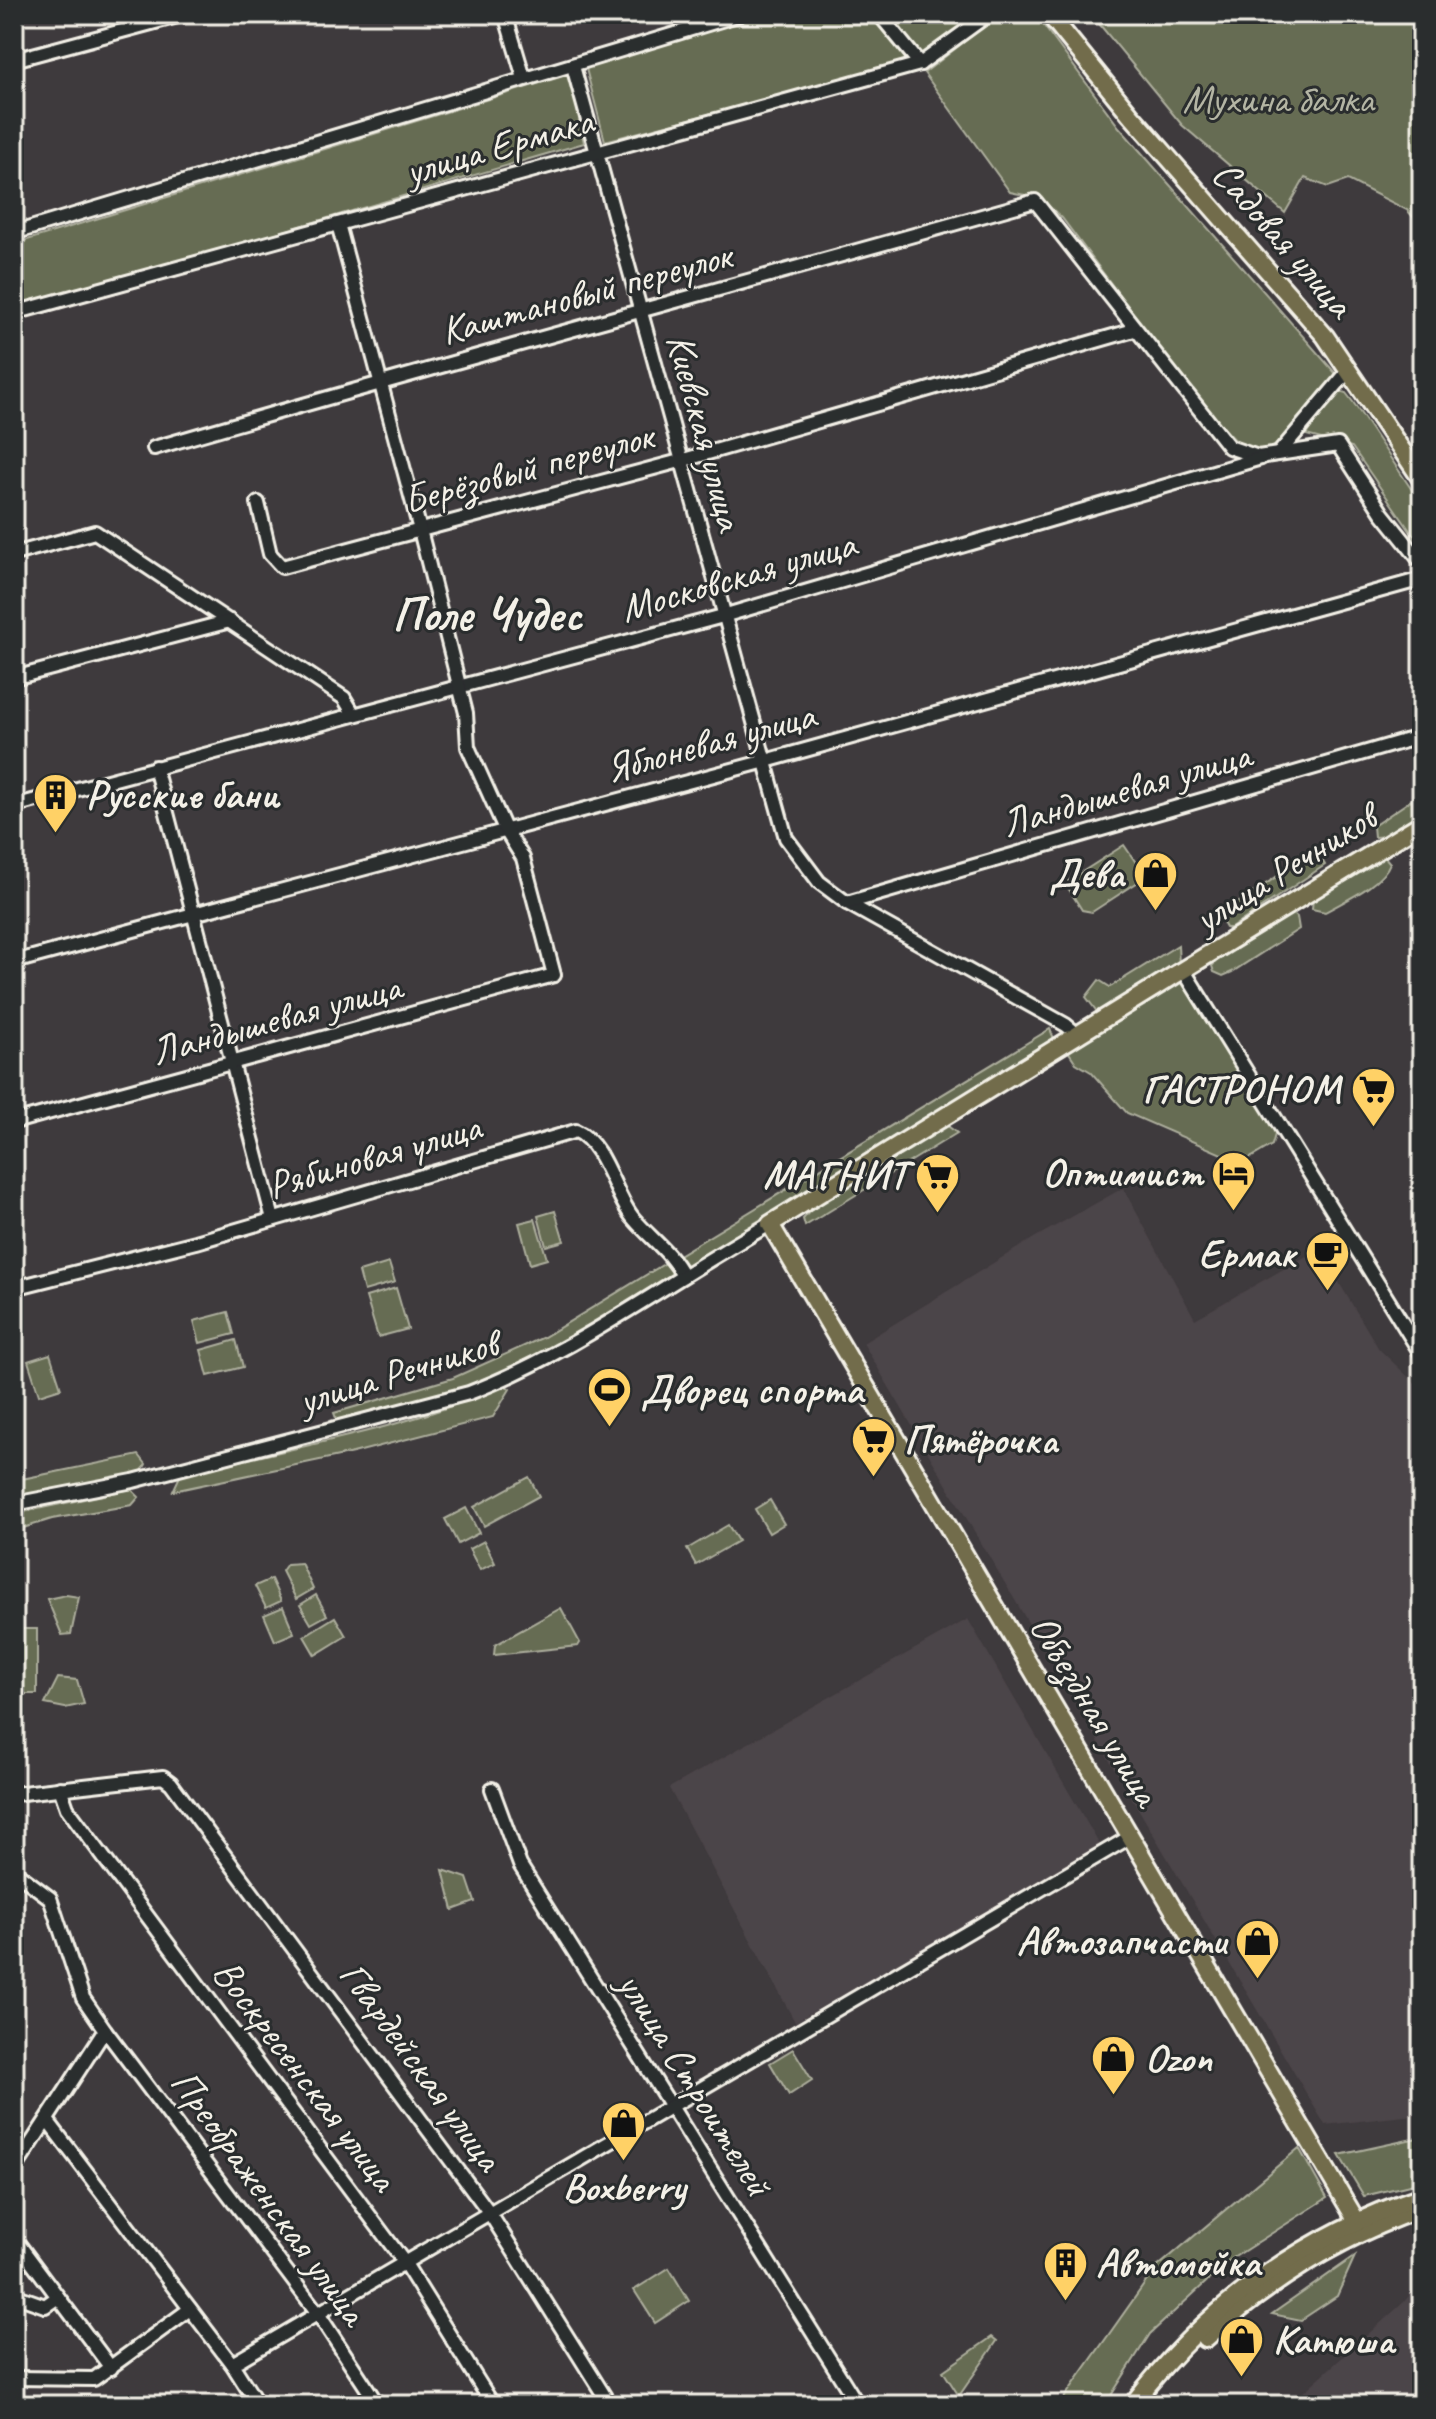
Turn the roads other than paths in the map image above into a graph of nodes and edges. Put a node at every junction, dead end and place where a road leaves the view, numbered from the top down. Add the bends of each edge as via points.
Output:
1 (185, 14) edge
2 (505, 14) edge
3 (741, 14) edge
4 (879, 14) edge
5 (989, 14) edge
6 (1049, 14) edge
7 (14, 60) edge
8 (920, 64) junction
9 (573, 66) junction
10 (524, 78) junction
11 (598, 152) junction
12 (338, 224) junction
13 (14, 233) edge
14 (14, 313) edge
15 (639, 314) junction
16 (1134, 330) junction
17 (1349, 370) junction
18 (380, 382) junction
19 (154, 448) dead end
20 (1284, 451) junction
21 (680, 461) junction
22 (1422, 480) edge
23 (258, 503) dead end
24 (420, 530) junction
25 (14, 554) edge
26 (1422, 563) edge
27 (1422, 579) edge
28 (723, 616) junction
29 (230, 621) junction
30 (14, 678) edge
31 (458, 685) junction
32 (353, 713) junction
33 (1422, 736) edge
34 (762, 762) junction
35 (155, 767) junction
36 (14, 806) edge
37 (1422, 823) edge
38 (505, 829) junction
39 (847, 903) junction
40 (195, 914) junction
41 (14, 962) edge
42 (1184, 971) junction
43 (1079, 1036) junction
44 (233, 1065) junction
45 (14, 1122) edge
46 (273, 1219) junction
47 (770, 1224) junction
48 (683, 1276) junction
49 (14, 1288) edge
50 (1422, 1355) edge
51 (14, 1504) edge
52 (60, 1788) junction
53 (492, 1789) dead end
54 (14, 1794) edge
55 (1130, 1837) junction
56 (14, 1871) edge
57 (105, 2030) junction
58 (671, 2107) junction
59 (47, 2120) junction
60 (14, 2170) edge
61 (1422, 2196) edge
62 (1422, 2208) edge
63 (489, 2212) junction
64 (1359, 2225) junction
65 (14, 2238) edge
66 (404, 2262) junction
67 (14, 2295) edge
68 (58, 2297) junction
69 (1241, 2301) junction
70 (190, 2309) junction
71 (317, 2312) junction
72 (232, 2364) junction
73 (111, 2368) junction
74 (14, 2378) edge
75 (258, 2405) edge
76 (378, 2405) edge
77 (493, 2405) edge
78 (610, 2405) edge
79 (858, 2405) edge
80 (1132, 2405) edge
81 (1145, 2405) edge

1 - 7 street
2 - 10 street
3 - 9 street, улица Ермака
4 - 8 street
5 - 8 street, улица Ермака
6 - 17 main road, Садовая улица
8 - 11 street, улица Ермака
9 - 10 street, улица Ермака
9 - 11 street, Киевская улица
10 - 13 street, улица Ермака
11 - 12 street, улица Ермака
11 - 15 street, Киевская улица
12 - 14 street, улица Ермака
12 - 18 street
15 - 16 street, Каштановый переулок via 1035,201
15 - 18 street, Каштановый переулок
15 - 21 street, Киевская улица
16 - 20 street via 1229,447 1258,457
16 - 21 street, Берёзовый переулок
17 - 20 street
17 - 22 main road, Садовая улица
18 - 19 street, Каштановый переулок
18 - 24 street
20 - 26 street via 1338,445
20 - 28 street, Московская улица
21 - 24 street, Берёзовый переулок
21 - 28 street, Киевская улица
23 - 24 street, Берёзовый переулок via 270,554 282,567
24 - 31 street
25 - 29 street via 95,532
27 - 34 street, Яблоневая улица
28 - 31 street, Московская улица
28 - 34 street, Киевская улица
29 - 30 street
29 - 32 street via 344,698
31 - 32 street, Московская улица
31 - 38 street via 468,747
32 - 35 street, Московская улица
33 - 39 street, Ландышевая улица
34 - 38 street, Яблоневая улица
34 - 39 street, Киевская улица via 777,816 795,854
35 - 36 street, Московская улица
35 - 40 street
37 - 42 main road, улица Речников
38 - 40 street, Яблоневая улица
38 - 44 street, Ландышевая улица via 523,858 554,975
39 - 43 street, Киевская улица
40 - 41 street, Яблоневая улица
40 - 44 street
42 - 43 main road, улица Речников
42 - 50 street
43 - 47 main road, улица Речников
44 - 45 street, Ландышевая улица
44 - 46 street
46 - 48 street, Рябиновая улица via 576,1131 613,1178 630,1214 671,1255
46 - 49 street, Рябиновая улица
47 - 48 street, улица Речников
47 - 55 main road, Объездная улица
48 - 51 street, улица Речников via 536,1362 469,1393 133,1481
52 - 54 street
52 - 63 street, Гвардейская улица via 163,1777 171,1783
52 - 66 street, Воскресенская улица via 67,1808
53 - 58 street, улица Строителей via 520,1865
55 - 58 street
55 - 64 main road, Объездная улица
56 - 57 street, Преображенская улица via 50,1898 83,1998
57 - 59 street
57 - 71 street, Преображенская улица
58 - 63 street
58 - 79 street, улица Строителей
59 - 60 street
59 - 70 street
61 - 64 main road
62 - 64 main road
63 - 66 street
63 - 78 street, Гвардейская улица
64 - 69 main road
65 - 68 street
66 - 71 street
66 - 77 street, Воскресенская улица
67 - 68 street via 45,2306
68 - 73 street
69 - 80 main road via 1189,2340
69 - 81 main road
70 - 72 street
70 - 73 street
71 - 72 street
71 - 76 street, Преображенская улица
72 - 75 street
73 - 74 street via 94,2379

